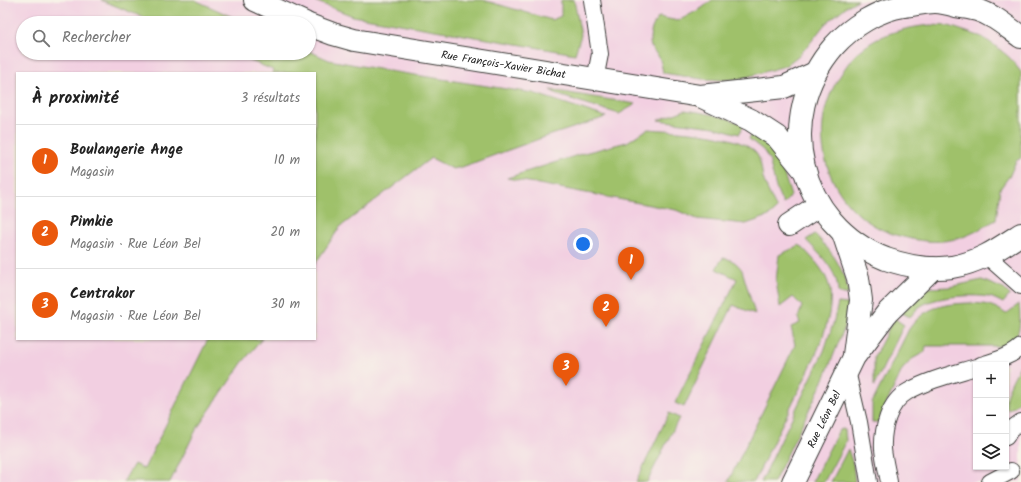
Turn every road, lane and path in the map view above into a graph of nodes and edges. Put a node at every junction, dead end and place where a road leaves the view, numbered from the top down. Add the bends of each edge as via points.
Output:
1 (255, 0) edge
2 (592, 0) edge
3 (895, 4) edge
4 (975, 5) edge
5 (290, 16) edge
6 (1021, 17) edge
7 (998, 19) junction
8 (316, 28) edge
9 (1021, 37) edge
10 (814, 73) junction
11 (595, 80) junction
12 (700, 96) junction
13 (804, 170) junction
14 (819, 205) junction
15 (789, 225) dead end
16 (843, 233) junction
17 (1021, 234) edge
18 (987, 256) junction
19 (933, 268) junction
20 (1021, 286) edge
21 (1021, 347) edge
22 (992, 362) edge
23 (851, 364) junction
24 (973, 367) edge
25 (1021, 422) edge
26 (1007, 434) edge
27 (1013, 471) edge
28 (793, 482) edge
29 (869, 482) edge
30 (889, 482) edge
31 (990, 482) edge

1 - 5 street
2 - 11 lane via 600,54
3 - 4 street via 935,2
3 - 10 street via 855,27 839,40
4 - 7 street
6 - 7 street
7 - 9 street
8 - 11 street, Rue François-Xavier Bichat via 354,40
10 - 12 street, Rue François-Xavier Bichat via 784,87
10 - 13 street via 801,117 799,137
11 - 12 street, Rue François-Xavier Bichat
12 - 13 street, Rue François-Xavier Bichat via 751,120 777,137
13 - 14 street
14 - 15 street
14 - 16 street
16 - 19 street via 870,252 894,262
16 - 23 street, Rue Léon Bel via 858,278 861,300
17 - 18 street
18 - 19 street via 952,267
18 - 20 lane
19 - 23 street, Rue Léon Bel via 887,313
21 - 22 lane
23 - 28 street, Rue Léon Bel
23 - 29 lane
24 - 30 lane via 926,383 906,392 896,401 888,417 883,448
25 - 26 lane
27 - 31 lane

